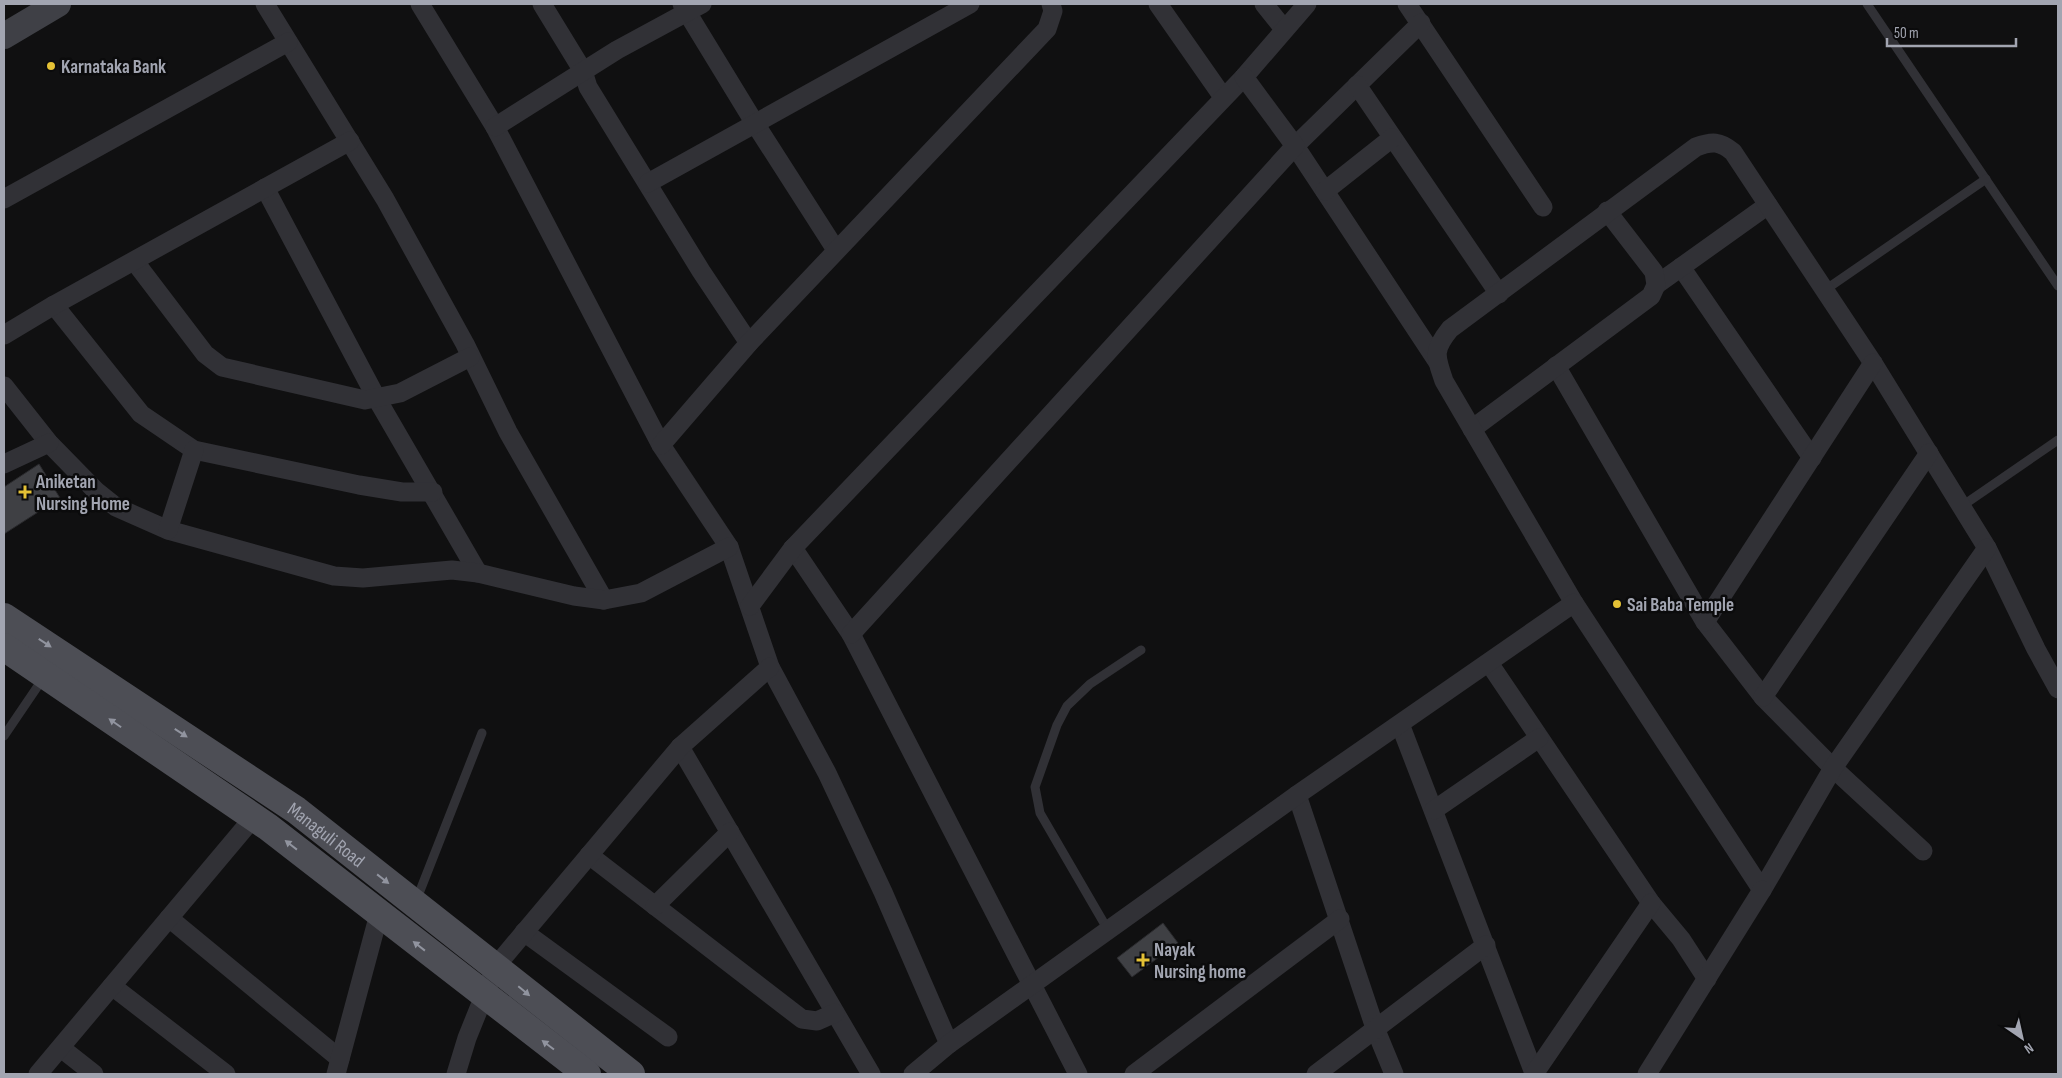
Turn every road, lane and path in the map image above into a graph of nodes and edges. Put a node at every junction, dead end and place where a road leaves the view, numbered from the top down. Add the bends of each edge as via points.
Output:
1 (58, 4) edge
2 (265, 4) edge
3 (420, 4) edge
4 (542, 4) edge
5 (970, 4) edge
6 (1051, 4) edge
7 (1158, 4) edge
8 (1264, 4) edge
9 (1307, 4) edge
10 (1407, 4) edge
11 (1867, 4) edge
12 (690, 7) edge
13 (1421, 23) junction
14 (1284, 29) junction
15 (4, 36) edge
16 (288, 42) junction
17 (583, 72) junction
18 (1244, 77) junction
19 (1357, 85) junction
20 (1223, 97) junction
21 (754, 122) junction
22 (495, 128) junction
23 (1392, 138) junction
24 (350, 142) junction
25 (1295, 146) junction
26 (1986, 179) junction
27 (648, 183) junction
28 (265, 188) junction
29 (1325, 191) junction
30 (4, 199) edge
31 (1768, 205) junction
32 (1543, 207) dead end
33 (1607, 211) junction
34 (836, 250) junction
35 (135, 262) junction
36 (1681, 267) junction
37 (1656, 285) junction
38 (2058, 286) edge
39 (1824, 290) junction
40 (1500, 294) junction
41 (54, 305) junction
42 (4, 335) edge
43 (749, 343) junction
44 (470, 357) junction
45 (1437, 361) junction
46 (1873, 363) junction
47 (1556, 366) junction
48 (4, 386) edge
49 (377, 399) junction
50 (1472, 429) junction
51 (2058, 440) edge
52 (49, 443) junction
53 (661, 445) junction
54 (194, 450) junction
55 (1929, 453) junction
56 (1812, 458) junction
57 (4, 464) edge
58 (433, 492) junction
59 (1962, 506) junction
60 (168, 530) junction
61 (729, 547) junction
62 (793, 548) junction
63 (1987, 548) junction
64 (478, 573) junction
65 (604, 600) junction
66 (1574, 603) junction
67 (750, 606) junction
68 (4, 617) edge
69 (1705, 622) junction
70 (851, 634) junction
71 (4, 647) edge
72 (1141, 650) dead end
73 (1489, 663) junction
74 (770, 667) junction
75 (46, 675) junction
76 (2058, 689) edge
77 (1763, 697) junction
78 (1400, 724) junction
79 (482, 733) dead end
80 (4, 736) edge
81 (1539, 738) junction
82 (680, 747) junction
83 (1832, 768) junction
84 (1297, 795) junction
85 (1434, 810) junction
86 (253, 818) junction
87 (730, 832) junction
88 (1923, 851) dead end
89 (589, 855) junction
90 (1762, 890) junction
91 (1651, 903) junction
92 (414, 904) junction
93 (655, 906) junction
94 (379, 914) junction
95 (169, 918) junction
96 (1340, 919) junction
97 (1108, 930) junction
98 (524, 932) junction
99 (1486, 945) junction
100 (496, 966) junction
101 (1707, 978) junction
102 (1032, 985) junction
103 (112, 986) junction
104 (483, 996) junction
105 (836, 1013) junction
106 (1375, 1028) junction
107 (668, 1037) dead end
108 (949, 1044) junction
109 (61, 1048) junction
110 (338, 1067) edge
111 (38, 1074) edge
112 (94, 1074) edge
113 (226, 1074) edge
114 (456, 1074) edge
115 (587, 1074) edge
116 (631, 1074) edge
117 (871, 1074) edge
118 (913, 1074) edge
119 (1078, 1074) edge
120 (1134, 1074) edge
121 (1316, 1074) edge
122 (1394, 1074) edge
123 (1534, 1074) edge
124 (1647, 1074) edge

1 - 15 street
2 - 16 street
3 - 22 street
4 - 17 street
5 - 21 street
6 - 34 street via 1053,11 1047,29
7 - 20 street
8 - 14 street
9 - 14 street
10 - 13 street
11 - 26 lane
12 - 17 street
12 - 21 street
13 - 19 street
13 - 32 street
14 - 18 street
16 - 24 street
16 - 30 street
17 - 22 street
17 - 27 street via 588,87
18 - 20 street
18 - 25 street
19 - 23 street
19 - 25 street
20 - 62 street
21 - 27 street
21 - 34 street
22 - 53 street
23 - 29 street
23 - 40 street
24 - 28 street
24 - 44 street via 385,199
25 - 29 street
25 - 70 street
26 - 38 lane
26 - 39 lane
27 - 43 street
28 - 35 street
28 - 49 street
29 - 45 street
31 - 33 street via 1733,152 1722,143 1709,142 1696,146
31 - 36 street
31 - 39 street
33 - 37 street via 1654,272
33 - 40 street
34 - 43 street
35 - 41 street
35 - 49 street via 205,354 222,367 352,398
36 - 37 street
36 - 56 street
37 - 47 street via 1651,296
39 - 46 street
40 - 45 street via 1450,329 1438,344
41 - 42 street
41 - 54 street via 141,414
43 - 53 street
44 - 49 street via 400,393
44 - 65 street via 508,432
45 - 50 street via 1444,381
46 - 55 street
46 - 56 street
47 - 50 street
47 - 69 street
48 - 52 street
49 - 58 street
50 - 66 street
51 - 59 lane
52 - 57 street
52 - 60 street via 96,492 116,507
53 - 61 street
54 - 58 street via 359,485 402,492
54 - 60 street
55 - 59 street
55 - 77 street
56 - 69 street
58 - 64 street
59 - 63 street
60 - 64 street via 334,576 363,578 436,570
61 - 65 street via 641,593
61 - 67 street
62 - 67 street
62 - 70 street
63 - 76 street
63 - 83 street
64 - 65 street
66 - 73 street
66 - 90 street
67 - 74 street
68 -> 92 main road, Managuli Road via 269,791
69 - 77 street
70 - 102 street
71 - 75 main road, Managuli Road
72 - 97 lane via 1090,684 1067,706 1035,787 1040,813
73 - 78 street
73 - 81 street
74 - 82 street
74 - 108 street via 827,772
75 - 80 lane
86 -> 75 main road, Managuli Road
77 - 83 street
78 - 84 street
78 - 85 street
79 - 92 lane
81 - 85 street
81 - 91 street
82 - 87 street
82 - 89 street
83 - 88 street
83 - 90 street
84 - 96 street
84 - 97 street
85 - 99 street
94 -> 86 main road, Managuli Road
86 - 95 street
87 - 93 street
87 - 105 street
89 - 93 street
89 - 98 street
90 - 101 street
91 - 101 street
91 - 123 street
92 - 100 main road, Managuli Road
93 - 105 street via 802,1019 817,1021
104 -> 94 main road, Managuli Road
94 - 110 street
95 - 103 street
95 - 110 street
96 - 106 street
96 - 120 street
97 - 102 street
98 - 100 street
98 - 107 street
99 - 106 street
99 - 123 street
100 - 104 street
100 -> 116 main road, Managuli Road
101 - 124 street
102 - 108 street
102 - 119 street
103 - 109 street
103 - 113 street
104 - 114 street
115 -> 104 main road, Managuli Road
105 - 117 street
106 - 121 street
106 - 122 street
108 - 118 street
109 - 111 street
109 - 112 street

